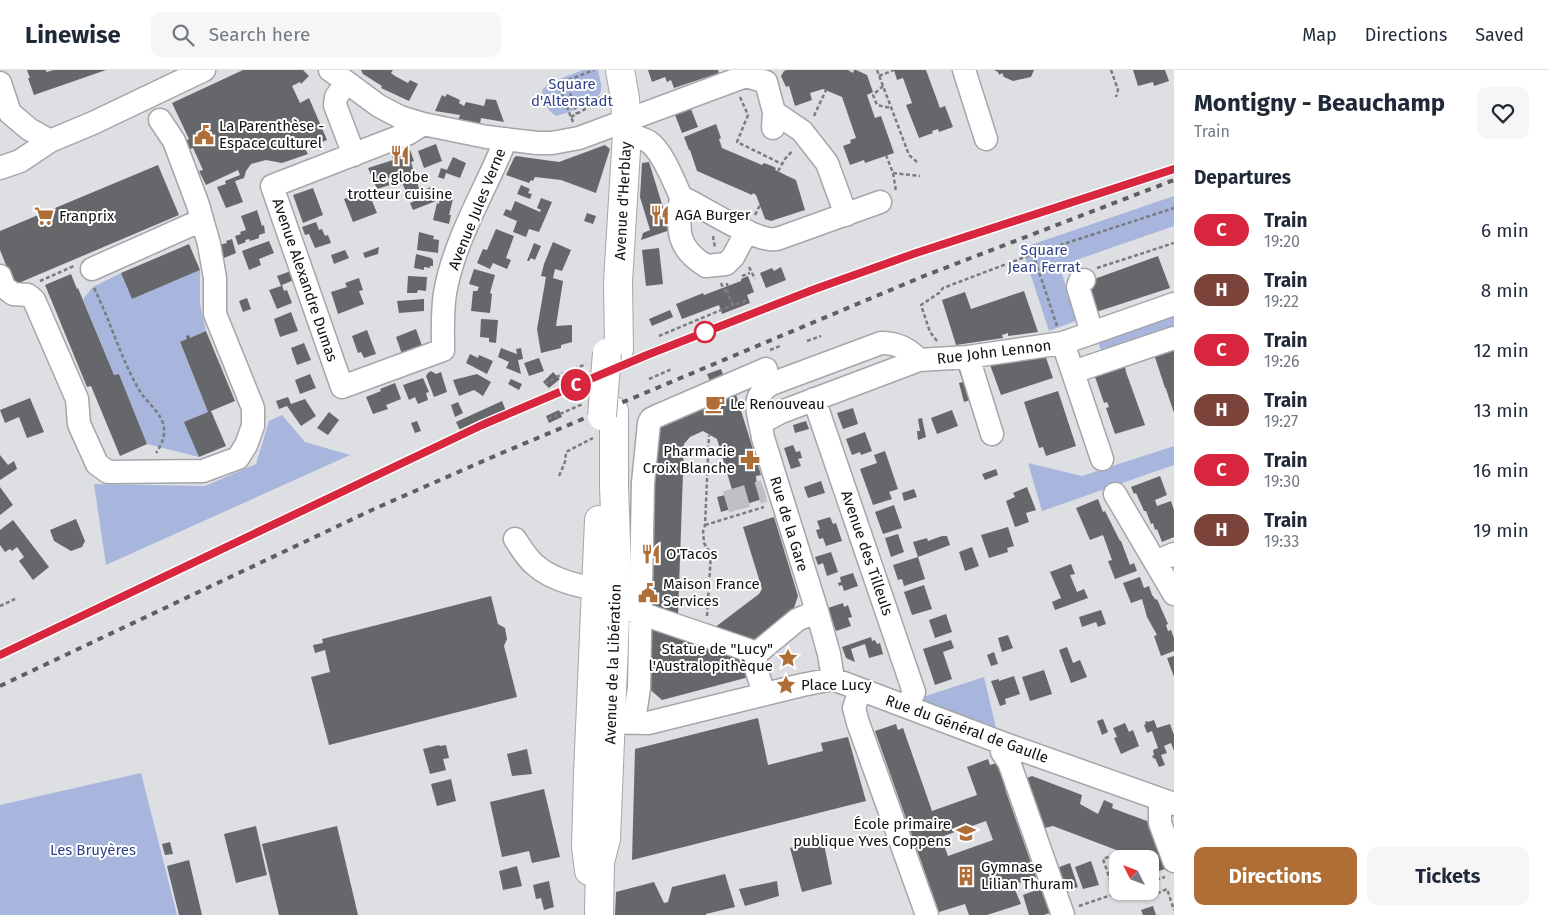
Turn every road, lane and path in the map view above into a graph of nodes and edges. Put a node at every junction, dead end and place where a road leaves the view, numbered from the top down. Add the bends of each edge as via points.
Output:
1 (204, 70) edge
2 (594, 70) edge
3 (877, 70) edge
4 (894, 70) edge
5 (964, 70) edge
6 (1111, 70) edge
7 (338, 74) edge
8 (744, 76) edge
9 (879, 76) junction
10 (612, 80) edge
11 (566, 81) junction
12 (0, 83) edge
13 (883, 86) junction
14 (1116, 97) dead end
15 (891, 108) junction
16 (577, 114) junction
17 (5, 115) edge
18 (571, 117) junction
19 (160, 120) dead end
20 (423, 124) junction
21 (626, 128) junction
22 (575, 129) dead end
23 (506, 139) junction
24 (986, 139) dead end
25 (50, 141) junction
26 (354, 155) junction
27 (886, 156) dead end
28 (917, 162) dead end
29 (782, 164) dead end
30 (0, 168) edge
31 (893, 173) junction
32 (920, 176) dead end
33 (682, 197) junction
34 (889, 201) joint
35 (1174, 208) edge
36 (846, 215) junction
37 (202, 220) junction
38 (747, 231) junction
39 (718, 233) dead end
40 (1174, 243) edge
41 (716, 252) dead end
42 (1033, 254) junction
43 (749, 266) dead end
44 (89, 271) junction
45 (1089, 274) joint
46 (0, 276) edge
47 (734, 279) dead end
48 (754, 279) dead end
49 (723, 288) dead end
50 (728, 294) junction
51 (28, 295) junction
52 (748, 300) dead end
53 (1174, 304) edge
54 (733, 305) junction
55 (1092, 333) junction
56 (659, 336) dead end
57 (821, 336) dead end
58 (1174, 338) edge
59 (807, 341) dead end
60 (1062, 343) junction
61 (941, 344) dead end
62 (606, 355) junction
63 (968, 357) junction
64 (919, 360) junction
65 (672, 369) dead end
66 (766, 370) dead end
67 (1073, 372) junction
68 (649, 379) dead end
69 (544, 384) dead end
70 (342, 387) joint
71 (814, 399) junction
72 (598, 417) junction
73 (548, 419) dead end
74 (761, 426) junction
75 (992, 434) dead end
76 (709, 435) dead end
77 (1102, 459) dead end
78 (144, 471) junction
79 (559, 476) dead end
80 (775, 493) junction
81 (1115, 494) dead end
82 (705, 525) junction
83 (515, 539) dead end
84 (1165, 558) edge
85 (1174, 594) edge
86 (15, 599) dead end
87 (617, 599) junction
88 (0, 606) edge
89 (817, 611) junction
90 (706, 635) junction
91 (757, 653) junction
92 (833, 680) junction
93 (860, 690) junction
94 (764, 694) junction
95 (907, 707) junction
96 (612, 719) junction
97 (1005, 744) junction
98 (1167, 802) edge
99 (1109, 857) edge
100 (1171, 868) edge
101 (1109, 875) edge
102 (1159, 876) edge
103 (1159, 892) edge
104 (1109, 896) edge
105 (1174, 910) edge
106 (1062, 914) edge
107 (591, 915) edge
108 (599, 915) edge
109 (927, 915) edge

1 - 25 street via 93,124
2 - 11 path
3 - 9 path
4 - 9 path
5 - 24 street
6 - 14 path via 1118,90
7 - 20 street via 379,106
7 - 26 street via 335,105
8 - 21 street
8 - 29 path via 748,115 737,142
8 - 36 street via 766,82 774,120 802,131 827,162
9 - 13 path
10 - 16 path via 600,99
10 - 21 main road, Avenue d'Herblay via 624,98
11 - 16 path
11 - 18 path via 558,84
12 - 17 street
13 - 15 path
13 - 15 path via 873,95 877,105
15 - 28 path via 909,155
16 - 18 path
17 - 25 street
18 - 22 path
19 - 37 street via 174,141
20 - 23 street
20 - 26 street, Avenue Alexandre Dumas
21 - 23 street via 552,143
21 - 33 street via 655,147
21 - 62 main road, Avenue d'Herblay via 618,282 620,326
23 - 70 street, Avenue Jules Verne via 450,271 445,293 443,350
25 - 30 street via 20,161
26 - 70 street, Avenue Alexandre Dumas via 272,186
27 - 31 path
31 - 32 path
31 - 34 path
33 - 38 street
33 - 38 street via 680,237 690,254 706,266 726,264
34 - 36 street
35 - 42 path
36 - 38 street via 771,240
37 - 44 street
37 - 78 street via 215,278 216,314 254,408 253,426 238,458 203,471
39 - 41 path via 713,236
40 - 45 path
42 - 60 path
42 - 61 path via 943,288 921,306 930,332
43 - 48 path
44 - 51 path via 83,263 29,286
44 - 78 path via 118,346 141,393 164,427 162,445
45 - 55 street via 1078,287
46 - 51 street via 4,287 13,294
47 - 50 path via 727,282
49 - 50 path
50 - 54 path
51 - 78 street via 34,300 77,399 79,424 97,464 108,472
52 - 54 path
53 - 55 street, Rue John Lennon
54 - 56 path
55 - 60 street, Rue John Lennon
57 - 59 path
58 - 67 street
60 - 63 street, Rue John Lennon
60 - 67 street
62 - 69 path
62 - 72 main road, Avenue d'Herblay
63 - 64 street, Rue John Lennon
63 - 75 street via 984,382
64 - 71 street, Rue John Lennon
64 - 74 street, Rue de la Gare via 904,347 881,344 771,384 758,395 757,413
65 - 68 path
66 - 87 street via 649,423 643,483
67 - 77 street
71 - 74 street via 771,416
71 - 95 street, Avenue des Tilleuls via 914,692
72 - 73 path
72 - 79 path via 566,452
72 - 87 main road, Avenue de la Libération
74 - 80 street, Rue de la Gare
76 - 82 path
80 - 82 path
80 - 89 street, Rue de la Gare
81 - 84 street
82 - 90 path via 702,532 704,543 711,554
83 - 87 street via 536,566
84 - 85 street
86 - 88 path
87 - 90 street
87 - 96 main road, Avenue de la Libération
89 - 91 street via 797,620
89 - 92 street, Rue de la Gare
90 - 91 street
91 - 94 street via 755,665
92 - 93 street, Rue du Général de Gaulle
92 - 94 street, Rue du Général de Gaulle
93 - 95 street, Rue du Général de Gaulle
93 - 109 street via 854,708 858,722
94 - 96 street, Rue du Général de Gaulle via 648,723
95 - 97 street, Rue du Général de Gaulle
96 - 107 main road, Avenue de la Libération via 586,847
96 - 108 main road, Avenue de la Libération via 606,839 600,862
97 - 98 street, Rue du Général de Gaulle
97 - 106 street via 1002,752 1009,762
98 - 100 street via 1160,823
99 - 101 path via 1104,859
100 - 102 path
103 - 105 path via 1167,889
104 - 106 path

